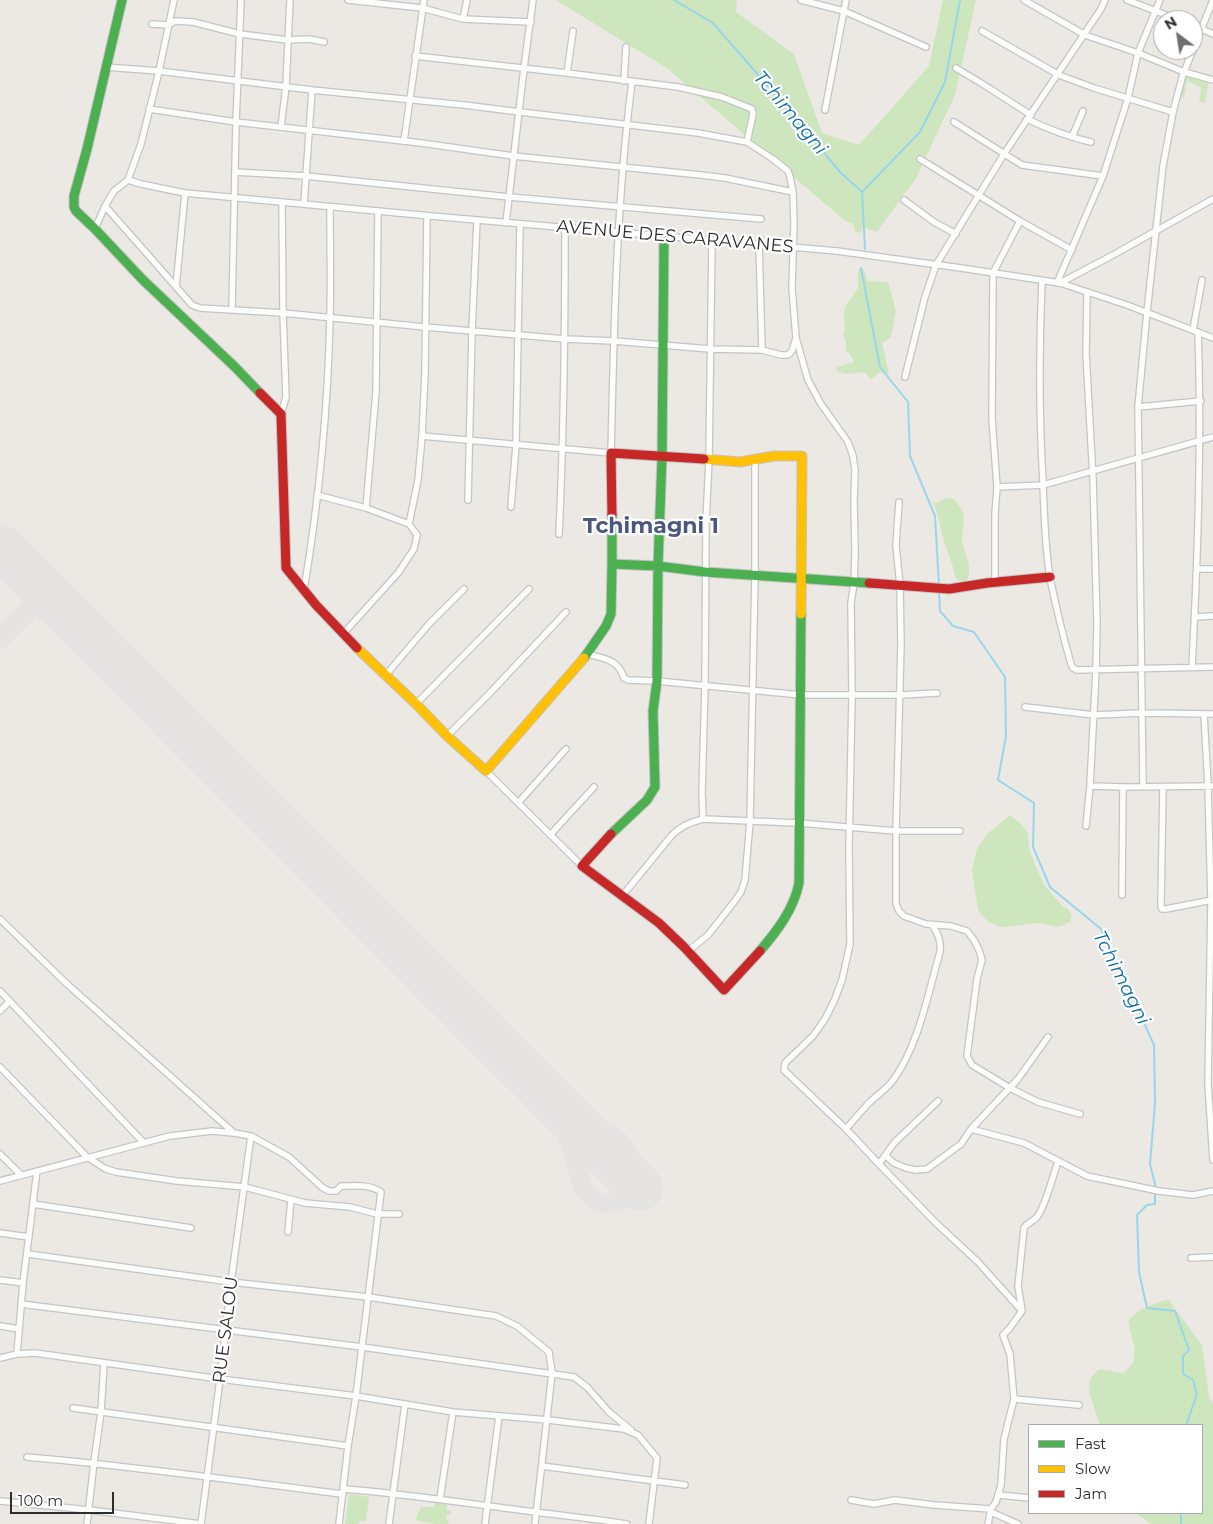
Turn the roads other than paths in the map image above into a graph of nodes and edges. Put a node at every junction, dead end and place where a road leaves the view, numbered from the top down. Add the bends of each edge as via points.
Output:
1 (122, 0) edge
2 (174, 0) edge
3 (241, 0) edge
4 (290, 0) edge
5 (348, 0) edge
6 (424, 0) edge
7 (467, 0) edge
8 (533, 0) edge
9 (802, 0) edge
10 (846, 0) edge
11 (1024, 0) edge
12 (1105, 0) edge
13 (1127, 0) edge
14 (1213, 0) edge
15 (422, 8) junction
16 (1153, 10) edge
17 (844, 11) junction
18 (1153, 16) edge
19 (462, 19) junction
20 (531, 22) junction
21 (1203, 23) edge
22 (152, 24) dead end
23 (169, 25) junction
24 (573, 31) dead end
25 (982, 32) dead end
26 (240, 34) junction
27 (1085, 35) junction
28 (288, 40) junction
29 (324, 42) dead end
30 (626, 47) dead end
31 (926, 47) dead end
32 (1138, 53) junction
33 (415, 56) junction
34 (1189, 60) edge
35 (105, 67) junction
36 (524, 68) junction
37 (956, 68) dead end
38 (159, 71) junction
39 (1184, 72) junction
40 (568, 73) junction
41 (1059, 75) junction
42 (238, 80) junction
43 (1213, 80) edge
44 (624, 81) junction
45 (632, 82) junction
46 (286, 86) junction
47 (312, 90) junction
48 (1128, 98) junction
49 (410, 99) junction
50 (149, 109) junction
51 (825, 110) dead end
52 (1083, 110) dead end
53 (520, 112) junction
54 (1173, 112) junction
55 (1029, 117) junction
56 (236, 122) junction
57 (954, 122) dead end
58 (626, 125) junction
59 (281, 127) junction
60 (310, 130) junction
61 (1072, 137) junction
62 (404, 141) junction
63 (747, 142) junction
64 (1091, 142) dead end
65 (1004, 154) junction
66 (513, 156) junction
67 (920, 159) dead end
68 (622, 166) junction
69 (235, 172) junction
70 (306, 176) junction
71 (1103, 176) junction
72 (128, 180) junction
73 (793, 192) junction
74 (185, 193) junction
75 (980, 196) junction
76 (509, 197) junction
77 (234, 198) junction
78 (1213, 199) edge
79 (904, 200) dead end
80 (282, 202) junction
81 (304, 204) junction
82 (106, 206) junction
83 (330, 207) junction
84 (620, 207) junction
85 (378, 211) junction
86 (427, 216) junction
87 (761, 218) dead end
88 (477, 220) junction
89 (1020, 221) junction
90 (506, 222) junction
91 (520, 224) junction
92 (566, 228) junction
93 (95, 229) junction
94 (1156, 231) junction
95 (618, 232) junction
96 (956, 234) junction
97 (664, 236) junction
98 (712, 240) junction
99 (759, 244) junction
100 (793, 247) junction
101 (1072, 250) junction
102 (936, 265) junction
103 (994, 273) junction
104 (1202, 280) dead end
105 (1042, 281) junction
106 (1058, 283) junction
107 (176, 287) junction
108 (1087, 292) junction
109 (232, 310) junction
110 (1147, 312) junction
111 (283, 313) junction
112 (330, 318) junction
113 (378, 322) junction
114 (425, 327) junction
115 (472, 331) junction
116 (1195, 331) junction
117 (518, 334) junction
118 (796, 338) junction
119 (1213, 338) edge
120 (566, 339) junction
121 (614, 341) junction
122 (662, 346) junction
123 (710, 349) junction
124 (762, 350) junction
125 (905, 377) dead end
126 (1201, 401) junction
127 (1138, 407) junction
128 (281, 414) junction
129 (422, 436) junction
130 (1213, 437) edge
131 (1200, 440) junction
132 (468, 441) junction
133 (516, 445) junction
134 (563, 449) junction
135 (611, 453) junction
136 (662, 457) junction
137 (1140, 457) junction
138 (709, 460) junction
139 (755, 460) junction
140 (1093, 470) junction
141 (1043, 485) junction
142 (997, 487) junction
143 (316, 495) junction
144 (468, 500) dead end
145 (899, 502) dead end
146 (511, 507) dead end
147 (366, 508) junction
148 (409, 524) junction
149 (559, 534) dead end
150 (612, 564) junction
151 (658, 566) junction
152 (1197, 569) junction
153 (1213, 569) edge
154 (705, 572) junction
155 (755, 575) junction
156 (1050, 577) junction
157 (801, 579) junction
158 (854, 582) junction
159 (995, 582) junction
160 (900, 586) junction
161 (464, 589) dead end
162 (529, 589) dead end
163 (304, 590) junction
164 (566, 612) dead end
165 (1213, 616) edge
166 (1195, 617) junction
167 (343, 634) junction
168 (588, 654) junction
169 (1192, 667) junction
170 (1213, 667) edge
171 (1142, 668) junction
172 (1096, 670) junction
173 (385, 676) junction
174 (656, 681) junction
175 (705, 685) junction
176 (752, 690) junction
177 (937, 693) dead end
178 (801, 694) junction
179 (852, 695) junction
180 (900, 695) junction
181 (416, 704) junction
182 (1025, 707) dead end
183 (1142, 713) junction
184 (1204, 714) junction
185 (1213, 714) edge
186 (1094, 715) junction
187 (447, 736) junction
188 (566, 749) dead end
189 (486, 771) junction
190 (1090, 786) junction
191 (1163, 786) junction
192 (1211, 786) edge
193 (594, 787) dead end
194 (1123, 787) junction
195 (1143, 787) junction
196 (518, 803) junction
197 (703, 818) junction
198 (750, 821) junction
199 (798, 823) junction
200 (1086, 826) dead end
201 (849, 827) junction
202 (960, 831) dead end
203 (896, 832) junction
204 (550, 835) junction
205 (582, 866) junction
206 (623, 895) junction
207 (1122, 895) dead end
208 (1212, 901) edge
209 (0, 919) edge
210 (932, 926) junction
211 (687, 952) junction
212 (0, 991) edge
213 (10, 1001) junction
214 (0, 1011) edge
215 (1048, 1038) dead end
216 (0, 1067) edge
217 (1210, 1084) edge
218 (1010, 1088) junction
219 (938, 1101) dead end
220 (1080, 1114) dead end
221 (846, 1129) junction
222 (971, 1129) junction
223 (234, 1133) junction
224 (251, 1136) junction
225 (143, 1142) junction
226 (0, 1154) edge
227 (886, 1156) junction
228 (87, 1157) junction
229 (1213, 1160) edge
230 (1058, 1161) junction
231 (879, 1164) junction
232 (37, 1171) junction
233 (21, 1175) junction
234 (0, 1181) edge
235 (245, 1187) junction
236 (1213, 1191) edge
237 (291, 1200) junction
238 (33, 1204) junction
239 (378, 1214) junction
240 (399, 1214) dead end
241 (191, 1228) dead end
242 (288, 1232) dead end
243 (0, 1233) edge
244 (29, 1237) junction
245 (28, 1254) junction
246 (1213, 1257) edge
247 (1191, 1258) dead end
248 (0, 1280) edge
249 (231, 1282) junction
250 (23, 1283) junction
251 (368, 1297) junction
252 (22, 1304) junction
253 (1022, 1311) junction
254 (0, 1326) edge
255 (19, 1328) junction
256 (226, 1330) junction
257 (362, 1347) junction
258 (17, 1354) junction
259 (0, 1358) edge
260 (104, 1364) junction
261 (552, 1373) junction
262 (220, 1379) junction
263 (356, 1396) junction
264 (1014, 1399) junction
265 (405, 1404) junction
266 (1080, 1406) dead end
267 (72, 1408) dead end
268 (102, 1412) junction
269 (453, 1412) junction
270 (499, 1416) junction
271 (548, 1420) junction
272 (214, 1428) junction
273 (638, 1435) junction
274 (348, 1446) junction
275 (27, 1456) dead end
276 (94, 1462) junction
277 (542, 1466) junction
278 (207, 1478) junction
279 (656, 1482) junction
280 (685, 1485) dead end
281 (344, 1491) junction
282 (393, 1492) junction
283 (999, 1495) junction
284 (1028, 1498) edge
285 (440, 1499) junction
286 (851, 1500) dead end
287 (0, 1501) edge
288 (487, 1505) junction
289 (89, 1510) junction
290 (991, 1510) junction
291 (536, 1512) junction
292 (87, 1524) edge
293 (201, 1524) edge
294 (339, 1524) edge
295 (389, 1524) edge
296 (485, 1524) edge
297 (535, 1524) edge
298 (626, 1524) edge
299 (649, 1524) edge
300 (988, 1524) edge
301 (1018, 1524) edge

1 - 35 street
2 - 23 street
3 - 26 street
4 - 28 street
5 - 15 street
6 - 15 street
7 - 19 street
8 - 20 street
9 - 17 street
10 - 17 street
11 - 27 street
12 - 27 street
13 - 16 street
14 - 21 street
15 - 19 street
15 - 33 street
17 - 31 street
17 - 51 street
18 - 32 street
19 - 20 street
20 - 36 street
22 - 23 street
23 - 26 street via 193,22
23 - 38 street
24 - 40 street
25 - 41 street
26 - 28 street
26 - 42 street
27 - 32 street
27 - 41 street
28 - 29 street
28 - 46 street
30 - 44 street
32 - 39 street
32 - 48 street
33 - 36 street
33 - 49 street
34 - 39 street
35 - 38 street
35 - 93 street via 73,203 76,211
36 - 40 street
36 - 53 street
37 - 55 street
38 - 42 street
38 - 50 street
39 - 43 street
39 - 54 street
40 - 44 street
41 - 48 street
41 - 55 street
42 - 46 street
42 - 56 street
44 - 45 street
45 - 58 street
45 - 63 street via 678,87 747,106 753,114
46 - 47 street
46 - 59 street
47 - 49 street
47 - 60 street
48 - 54 street
48 - 71 street
49 - 53 street
49 - 62 street
50 - 56 street
50 - 72 street
52 - 61 street
53 - 58 street
53 - 66 street
54 - 94 street
55 - 61 street via 1049,130
55 - 65 street
56 - 59 street
56 - 69 street
57 - 65 street
58 - 63 street
58 - 68 street
59 - 60 street
60 - 62 street
60 - 70 street
61 - 64 street
62 - 66 street
63 - 73 street via 788,171
65 - 71 street via 1022,165
65 - 75 street
66 - 68 street
66 - 76 street
67 - 75 street
68 - 73 street via 725,178
68 - 84 street
69 - 70 street
69 - 77 street
70 - 76 street
70 - 81 street
71 - 101 street
72 - 74 street, AVENUE DES CARAVANES
72 - 82 street via 114,191
73 - 100 street
74 - 77 street, AVENUE DES CARAVANES
74 - 107 street
75 - 89 street
75 - 96 street
76 - 84 street
76 - 90 street
77 - 80 street, AVENUE DES CARAVANES
77 - 109 street
78 - 94 street
79 - 96 street
80 - 81 street, AVENUE DES CARAVANES
80 - 111 street
81 - 83 street, AVENUE DES CARAVANES
82 - 93 street
82 - 107 street
83 - 85 street, AVENUE DES CARAVANES
83 - 112 street
84 - 87 street
84 - 95 street
85 - 86 street, AVENUE DES CARAVANES
85 - 113 street
86 - 88 street, AVENUE DES CARAVANES
86 - 114 street
88 - 90 street, AVENUE DES CARAVANES
88 - 115 street
89 - 101 street
89 - 103 street
90 - 91 street, AVENUE DES CARAVANES
91 - 92 street, AVENUE DES CARAVANES
91 - 117 street
92 - 95 street, AVENUE DES CARAVANES
92 - 120 street
93 - 128 street
94 - 106 street
94 - 110 street
95 - 97 street, AVENUE DES CARAVANES
95 - 121 street
96 - 102 street
97 - 98 street, AVENUE DES CARAVANES
97 - 122 street
98 - 99 street, AVENUE DES CARAVANES
98 - 123 street
99 - 100 street, AVENUE DES CARAVANES
99 - 124 street
100 - 102 street, AVENUE DES CARAVANES
100 - 118 street
101 - 106 street
102 - 103 street, AVENUE DES CARAVANES
102 - 125 street
103 - 105 street, AVENUE DES CARAVANES
103 - 142 street via 992,418
104 - 116 street
105 - 106 street, AVENUE DES CARAVANES
105 - 141 street via 1039,404
106 - 108 street, AVENUE DES CARAVANES
107 - 109 street via 195,307
108 - 110 street, AVENUE DES CARAVANES
108 - 140 street via 1086,353
109 - 111 street
110 - 116 street, AVENUE DES CARAVANES
110 - 127 street
111 - 112 street
111 - 128 street via 286,397
112 - 113 street
112 - 143 street via 322,455
113 - 114 street
113 - 147 street via 376,392
114 - 115 street
114 - 129 street
115 - 117 street
115 - 132 street
116 - 119 street, AVENUE DES CARAVANES
116 - 126 street
117 - 120 street
117 - 133 street
118 - 124 street via 788,355
118 - 158 street via 808,380 848,442 853,456
120 - 121 street
120 - 134 street
121 - 122 street
121 - 135 street
122 - 123 street
122 - 136 street
123 - 124 street
123 - 138 street
126 - 127 street
126 - 131 street
127 - 137 street
128 - 163 street via 286,568
129 - 132 street
129 - 148 street
130 - 131 street
131 - 137 street
131 - 152 street
132 - 133 street
132 - 144 street
133 - 134 street
133 - 146 street
134 - 135 street
134 - 149 street
135 - 136 street
135 - 150 street
136 - 138 street
136 - 151 street
137 - 140 street
137 - 171 street
138 - 139 street
138 - 154 street
139 - 155 street
139 - 157 street via 802,456
140 - 141 street
140 - 172 street
141 - 142 street
141 - 156 street
142 - 159 street
143 - 147 street
143 - 163 street
145 - 160 street via 896,545
147 - 148 street
148 - 167 street via 416,535 414,549 398,573
150 - 151 street
150 - 168 street via 611,614
151 - 154 street
151 - 174 street
152 - 153 street
152 - 166 street
154 - 155 street
154 - 175 street
155 - 157 street
155 - 176 street
156 - 159 street
156 - 172 street via 1071,664 1077,670
157 - 158 street
157 - 178 street
158 - 160 street
158 - 179 street via 850,604
159 - 160 street via 949,589
160 - 180 street
161 - 173 street
162 - 181 street
163 - 167 street
164 - 187 street
165 - 166 street
166 - 169 street
167 - 173 street
168 - 174 street via 612,661 628,680
168 - 189 street
169 - 170 street
169 - 171 street
171 - 172 street
171 - 183 street
172 - 186 street
173 - 181 street
174 - 175 street
174 - 205 street via 654,791
175 - 176 street
175 - 197 street
176 - 178 street
176 - 198 street
177 - 180 street
178 - 179 street
178 - 199 street
179 - 180 street
179 - 201 street
180 - 203 street
181 - 187 street
182 - 186 street
183 - 184 street
183 - 186 street
183 - 195 street
184 - 185 street
184 - 192 street
186 - 190 street
187 - 189 street
188 - 196 street
189 - 196 street
190 - 194 street
190 - 200 street
191 - 192 street
191 - 195 street
191 - 208 street via 1162,909
192 - 208 street
193 - 204 street
194 - 195 street
194 - 207 street
196 - 204 street
197 - 198 street
197 - 206 street via 680,828
198 - 199 street
198 - 211 street via 741,892 708,934
199 - 201 street
199 - 211 street via 799,885 793,903 746,968 724,990
201 - 203 street
201 - 221 street via 850,944 846,963 825,1019 784,1066 784,1070
202 - 203 street
203 - 210 street via 896,904 904,916
204 - 205 street
205 - 206 street
206 - 211 street via 660,924
208 - 217 street
209 - 223 street via 67,984
210 - 218 street via 951,926 966,931 979,950 982,960 976,979 967,1056 972,1065
210 - 221 street via 941,943 940,952 909,1050 895,1078
212 - 213 street
213 - 214 street
213 - 225 street
215 - 218 street
216 - 228 street
217 - 229 street
218 - 220 street via 1038,1102
218 - 222 street
219 - 227 street
221 - 231 street
222 - 227 street via 961,1144 927,1169 906,1168
222 - 230 street via 1024,1143
223 - 224 street
223 - 225 street via 194,1132
224 - 235 street, RUE SALOU
224 - 239 street via 289,1157 329,1191 336,1192 341,1186 373,1187 381,1192
225 - 228 street
226 - 233 street
227 - 231 street
228 - 232 street
228 - 235 street via 116,1172
230 - 236 street via 1088,1176 1159,1191 1193,1195
230 - 253 street via 1041,1211 1024,1228 1018,1286
231 - 253 street via 978,1262
232 - 233 street
232 - 238 street
233 - 234 street
235 - 237 street
235 - 249 street, RUE SALOU
237 - 239 street
237 - 242 street
238 - 241 street
238 - 244 street
239 - 240 street
239 - 251 street
243 - 244 street
244 - 245 street
245 - 249 street
245 - 250 street
246 - 247 street
248 - 250 street
249 - 251 street
249 - 256 street, RUE SALOU
250 - 252 street
251 - 257 street
251 - 261 street via 496,1316 517,1326 549,1352
252 - 255 street
252 - 256 street
253 - 264 street via 1003,1335 1010,1354
254 - 255 street
255 - 258 street
256 - 257 street
256 - 262 street, RUE SALOU
257 - 261 street
257 - 263 street
258 - 259 street
258 - 260 street via 35,1353
260 - 262 street
260 - 268 street
261 - 271 street
261 - 273 street via 574,1377
262 - 263 street
262 - 272 street, RUE SALOU
263 - 265 street
263 - 274 street
264 - 266 street
264 - 283 street via 1004,1439
265 - 269 street
265 - 282 street
267 - 268 street
268 - 272 street
268 - 276 street
269 - 270 street
269 - 285 street
270 - 271 street
270 - 288 street
271 - 273 street via 624,1429
271 - 277 street
272 - 274 street
272 - 278 street, RUE SALOU
273 - 279 street via 657,1458
274 - 281 street
275 - 276 street
276 - 278 street
276 - 289 street
277 - 279 street
277 - 291 street
278 - 281 street
278 - 293 street, RUE SALOU
279 - 280 street
279 - 299 street
281 - 282 street
281 - 294 street
282 - 285 street
282 - 295 street
283 - 284 street
283 - 290 street
285 - 288 street
286 - 290 street via 874,1504 895,1500
287 - 289 street
288 - 291 street
288 - 296 street
289 - 292 street
289 - 293 street
290 - 300 street
290 - 301 street
291 - 297 street
291 - 298 street

